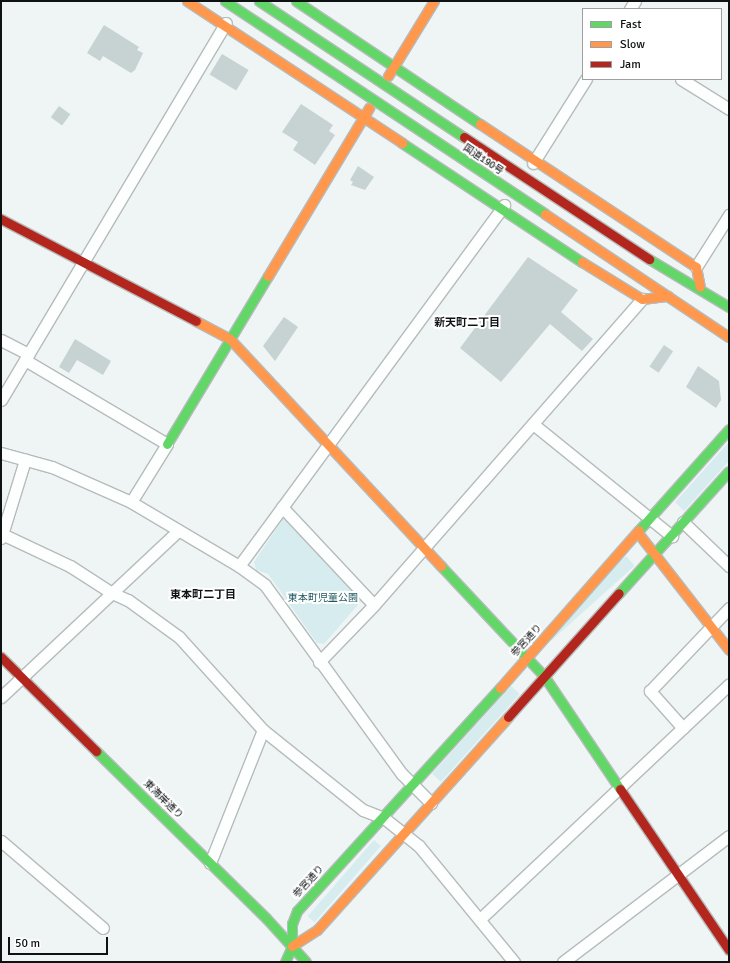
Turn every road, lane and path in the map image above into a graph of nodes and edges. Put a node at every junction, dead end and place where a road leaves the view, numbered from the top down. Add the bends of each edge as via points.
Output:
1 (187, 1) edge
2 (225, 1) edge
3 (259, 1) edge
4 (296, 1) edge
5 (434, 1) edge
6 (237, 4) edge
7 (224, 26) junction
8 (394, 66) junction
9 (585, 80) edge
10 (683, 80) edge
11 (384, 84) junction
12 (374, 100) junction
13 (729, 109) edge
14 (362, 119) junction
15 (536, 160) junction
16 (524, 177) junction
17 (513, 193) junction
18 (501, 209) junction
19 (729, 215) edge
20 (1, 219) edge
21 (84, 262) junction
22 (696, 267) junction
23 (672, 270) junction
24 (641, 278) junction
25 (700, 287) junction
26 (668, 296) junction
27 (642, 300) junction
28 (729, 307) edge
29 (729, 337) edge
30 (230, 339) junction
31 (1, 340) edge
32 (27, 357) junction
33 (1, 400) edge
34 (534, 424) junction
35 (729, 429) edge
36 (329, 443) junction
37 (167, 444) junction
38 (1, 453) edge
39 (24, 460) junction
40 (727, 479) edge
41 (131, 502) junction
42 (282, 507) junction
43 (651, 517) junction
44 (683, 522) junction
45 (178, 531) junction
46 (638, 533) junction
47 (2, 536) edge
48 (672, 536) junction
49 (426, 547) junction
50 (656, 555) junction
51 (239, 566) junction
52 (729, 566) edge
53 (112, 593) junction
54 (374, 605) junction
55 (729, 608) edge
56 (710, 626) junction
57 (729, 650) edge
58 (527, 656) junction
59 (1, 657) edge
60 (319, 662) junction
61 (544, 676) junction
62 (22, 677) junction
63 (729, 684) edge
64 (1, 697) edge
65 (683, 728) junction
66 (263, 730) junction
67 (412, 786) junction
68 (619, 789) junction
69 (431, 803) junction
70 (384, 818) junction
71 (403, 835) junction
72 (729, 836) edge
73 (1, 841) edge
74 (210, 863) junction
75 (678, 876) junction
76 (480, 919) junction
77 (103, 928) dead end
78 (292, 946) junction
79 (729, 950) edge
80 (285, 962) edge
81 (306, 962) edge
82 (514, 962) edge
83 (563, 962) edge

1 - 7 main road
2 - 6 main road, 国道190号
3 - 11 main road, 国道190号
4 - 8 main road
5 - 8 main road
6 - 7 street
6 - 12 main road, 国道190号
7 - 14 main road
7 - 21 street
8 - 11 main road
8 - 15 main road
9 - 15 street
10 - 13 street
11 - 12 main road
11 - 16 main road, 国道190号
12 - 14 main road
12 - 17 main road, 国道190号
14 - 18 main road
14 - 30 main road
15 - 16 street
15 - 22 main road
16 - 17 street
16 - 23 main road, 国道190号 via 627,245
17 - 18 street
17 - 24 main road, 国道190号
18 - 27 main road
18 - 36 street
19 - 22 street
20 - 21 main road
21 - 30 main road
21 - 32 street
22 - 23 main road
22 - 25 main road
23 - 25 main road, 国道190号
24 - 26 main road, 国道190号
24 - 27 main road
25 - 28 main road, 国道190号
26 - 27 main road
26 - 29 main road, 国道190号
27 - 34 street
30 - 36 main road
30 - 37 main road
31 - 32 street
32 - 33 street
32 - 37 street
34 - 43 street
34 - 49 street
35 - 43 main road, 参宮通り
36 - 42 street
36 - 49 main road
37 - 41 street
38 - 39 street
39 - 41 street via 52,467
39 - 47 street
40 - 44 main road
41 - 45 street
42 - 51 street
42 - 54 street
43 - 46 main road, 参宮通り
43 - 48 street
44 - 48 main road
44 - 52 street
45 - 51 street
45 - 53 street
46 - 50 main road
46 - 58 main road, 参宮通り
47 - 53 street via 70,566
48 - 50 main road
49 - 54 street
49 - 58 main road
50 - 56 main road
50 - 61 main road
51 - 60 street via 265,586
53 - 62 street
53 - 66 street via 128,600 179,637
54 - 60 street
55 - 56 street
56 - 57 main road
56 - 65 street via 650,691
58 - 61 main road
58 - 67 main road, 参宮通り
59 - 62 main road, 東海岸通り
60 - 67 street
61 - 68 main road
61 - 69 main road
62 - 64 street
62 - 74 main road, 東海岸通り
63 - 65 street
65 - 68 street
66 - 70 street via 364,810
66 - 74 street
67 - 69 street
67 - 70 main road, 参宮通り
68 - 75 main road
68 - 76 street
69 - 71 main road
70 - 71 street
70 - 78 main road, 参宮通り via 297,911 292,924
71 - 76 street via 419,846
71 - 78 main road via 317,930
72 - 75 street
73 - 77 street
74 - 78 main road, 東海岸通り
75 - 79 main road
75 - 83 street
76 - 82 street
78 - 80 main road
78 - 81 main road, 東海岸通り

